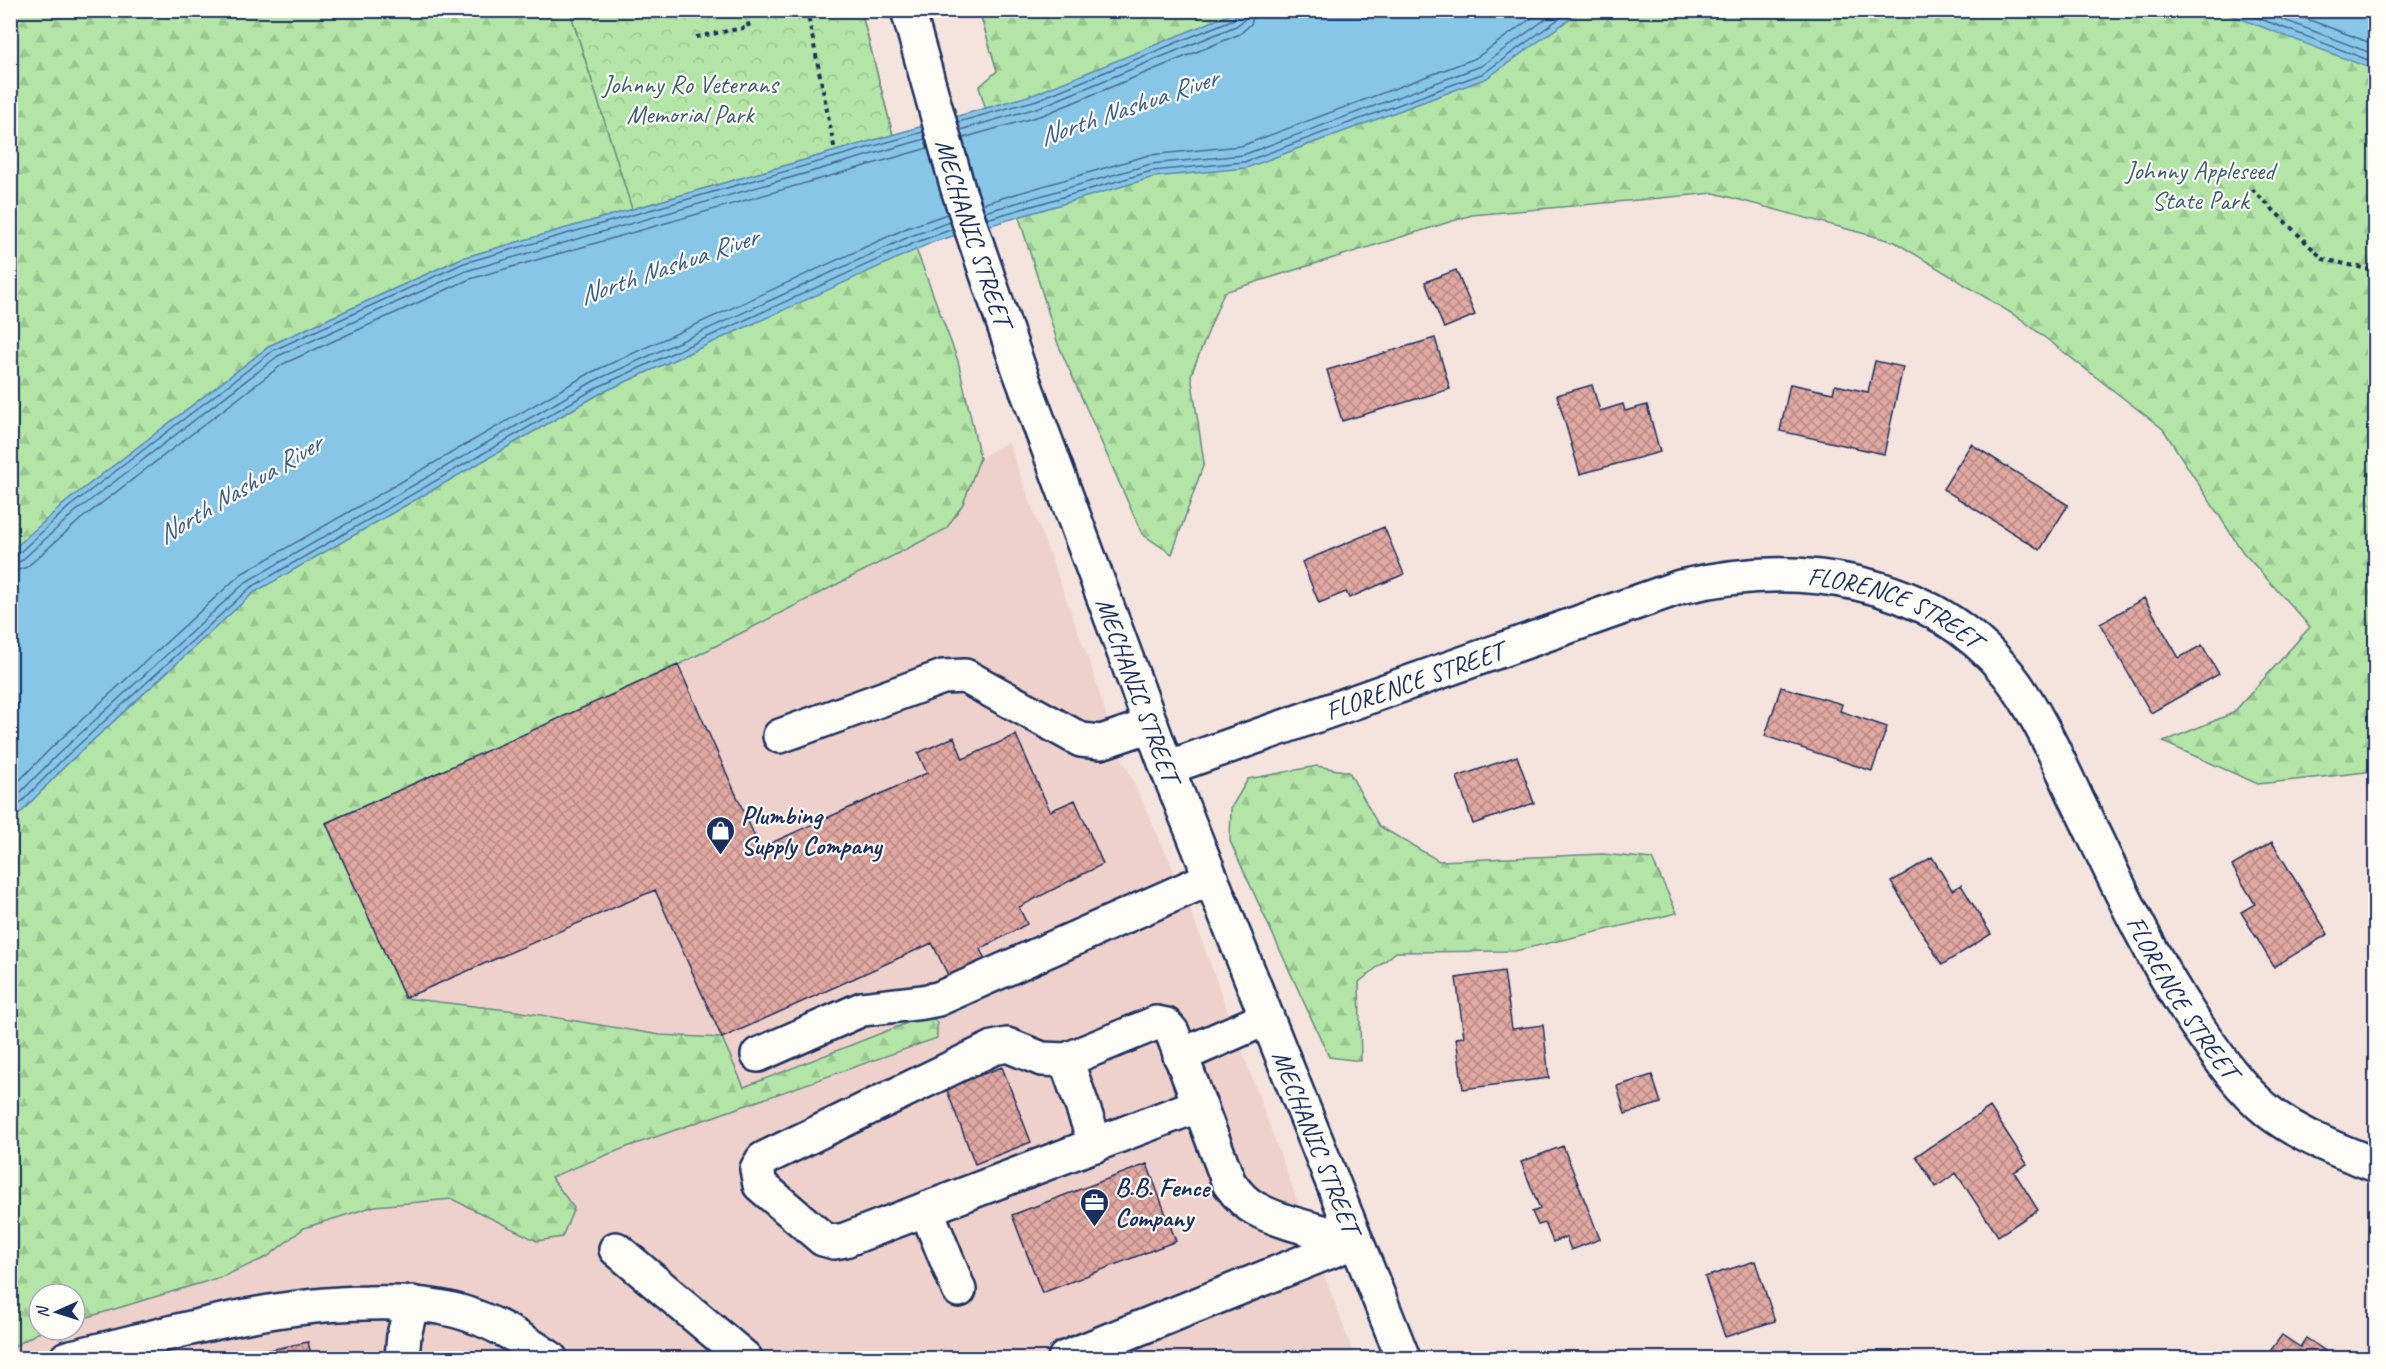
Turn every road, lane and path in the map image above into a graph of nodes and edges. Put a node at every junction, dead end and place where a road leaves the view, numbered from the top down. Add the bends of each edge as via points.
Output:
1 (744, 10) edge
2 (807, 10) edge
3 (911, 24) edge
4 (696, 37) dead end
5 (835, 151) dead end
6 (2252, 189) dead end
7 (2376, 271) edge
8 (1151, 725) junction
9 (780, 736) dead end
10 (1167, 768) junction
11 (1211, 878) junction
12 (1267, 1018) junction
13 (758, 1055) dead end
14 (1180, 1056) junction
15 (1066, 1060) junction
16 (1199, 1105) junction
17 (1095, 1145) junction
18 (2376, 1165) edge
19 (926, 1209) junction
20 (1356, 1241) junction
21 (616, 1249) dead end
22 (959, 1290) dead end
23 (412, 1303) junction
24 (67, 1359) edge
25 (402, 1359) edge
26 (550, 1359) edge
27 (745, 1359) edge
28 (1065, 1359) edge
29 (1403, 1359) edge

1 - 4 path via 749,27
2 - 5 path
3 - 8 street, MECHANIC STREET via 958,189 1019,369
6 - 7 path via 2323,259
8 - 9 street via 1101,742 1081,740 965,676 954,675
8 - 10 street, MECHANIC STREET
10 - 11 street, MECHANIC STREET
10 - 18 street, FLORENCE STREET via 1680,586 1731,576 1787,573 1852,582 1896,595 1960,629 1989,652 2010,676 2060,763 2161,967 2244,1088 2293,1128
11 - 12 street, MECHANIC STREET
11 - 13 street via 938,999 862,1009
12 - 14 street
12 - 20 street, MECHANIC STREET
14 - 15 street via 1172,1032 1166,1025 1156,1023
14 - 16 street
15 - 17 street
15 - 19 street via 1042,1059 1007,1045 993,1048 763,1159 758,1169 760,1185 823,1239 834,1242
16 - 17 street
16 - 20 street via 1228,1183 1240,1198 1265,1213
17 - 19 street
19 - 22 street
20 - 28 street
20 - 29 street, MECHANIC STREET
21 - 27 street
23 - 24 street via 334,1304 268,1311
23 - 25 street
23 - 26 street via 460,1311 483,1320

